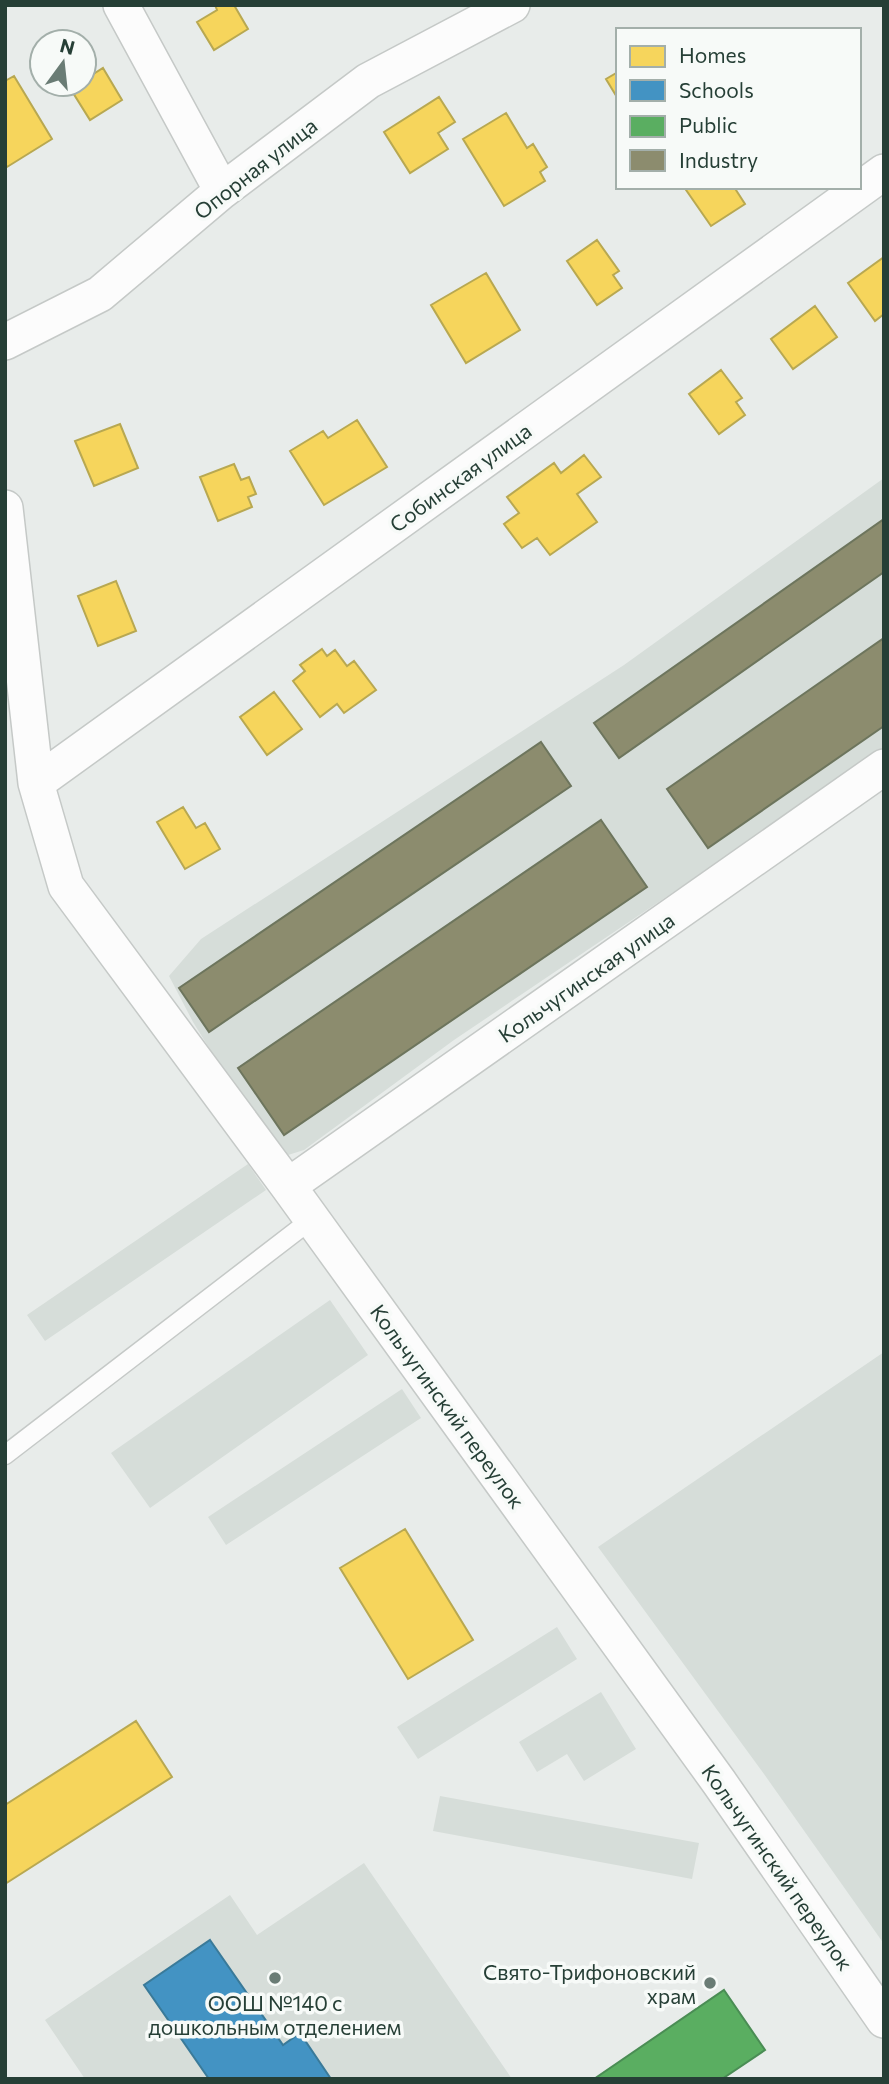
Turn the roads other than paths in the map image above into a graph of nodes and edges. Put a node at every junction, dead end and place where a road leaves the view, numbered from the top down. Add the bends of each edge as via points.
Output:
1 (121, 5) edge
2 (512, 5) edge
3 (884, 172) edge
4 (860, 189) edge
5 (861, 189) edge
6 (222, 191) junction
7 (5, 342) edge
8 (5, 508) edge
9 (884, 767) edge
10 (36, 783) junction
11 (288, 1186) junction
12 (312, 1219) junction
13 (5, 1455) edge
14 (884, 2020) edge

1 - 6 street
2 - 6 street, Опорная улица via 368,81
3 - 5 street, Собинская улица
4 - 10 street, Собинская улица
6 - 7 street, Опорная улица via 100,294
8 - 10 street
9 - 11 street, Кольчугинская улица
10 - 11 street, Кольчугинский переулок via 66,886
11 - 12 street, Кольчугинский переулок
12 - 13 lane
12 - 14 street, Кольчугинский переулок via 719,1782

